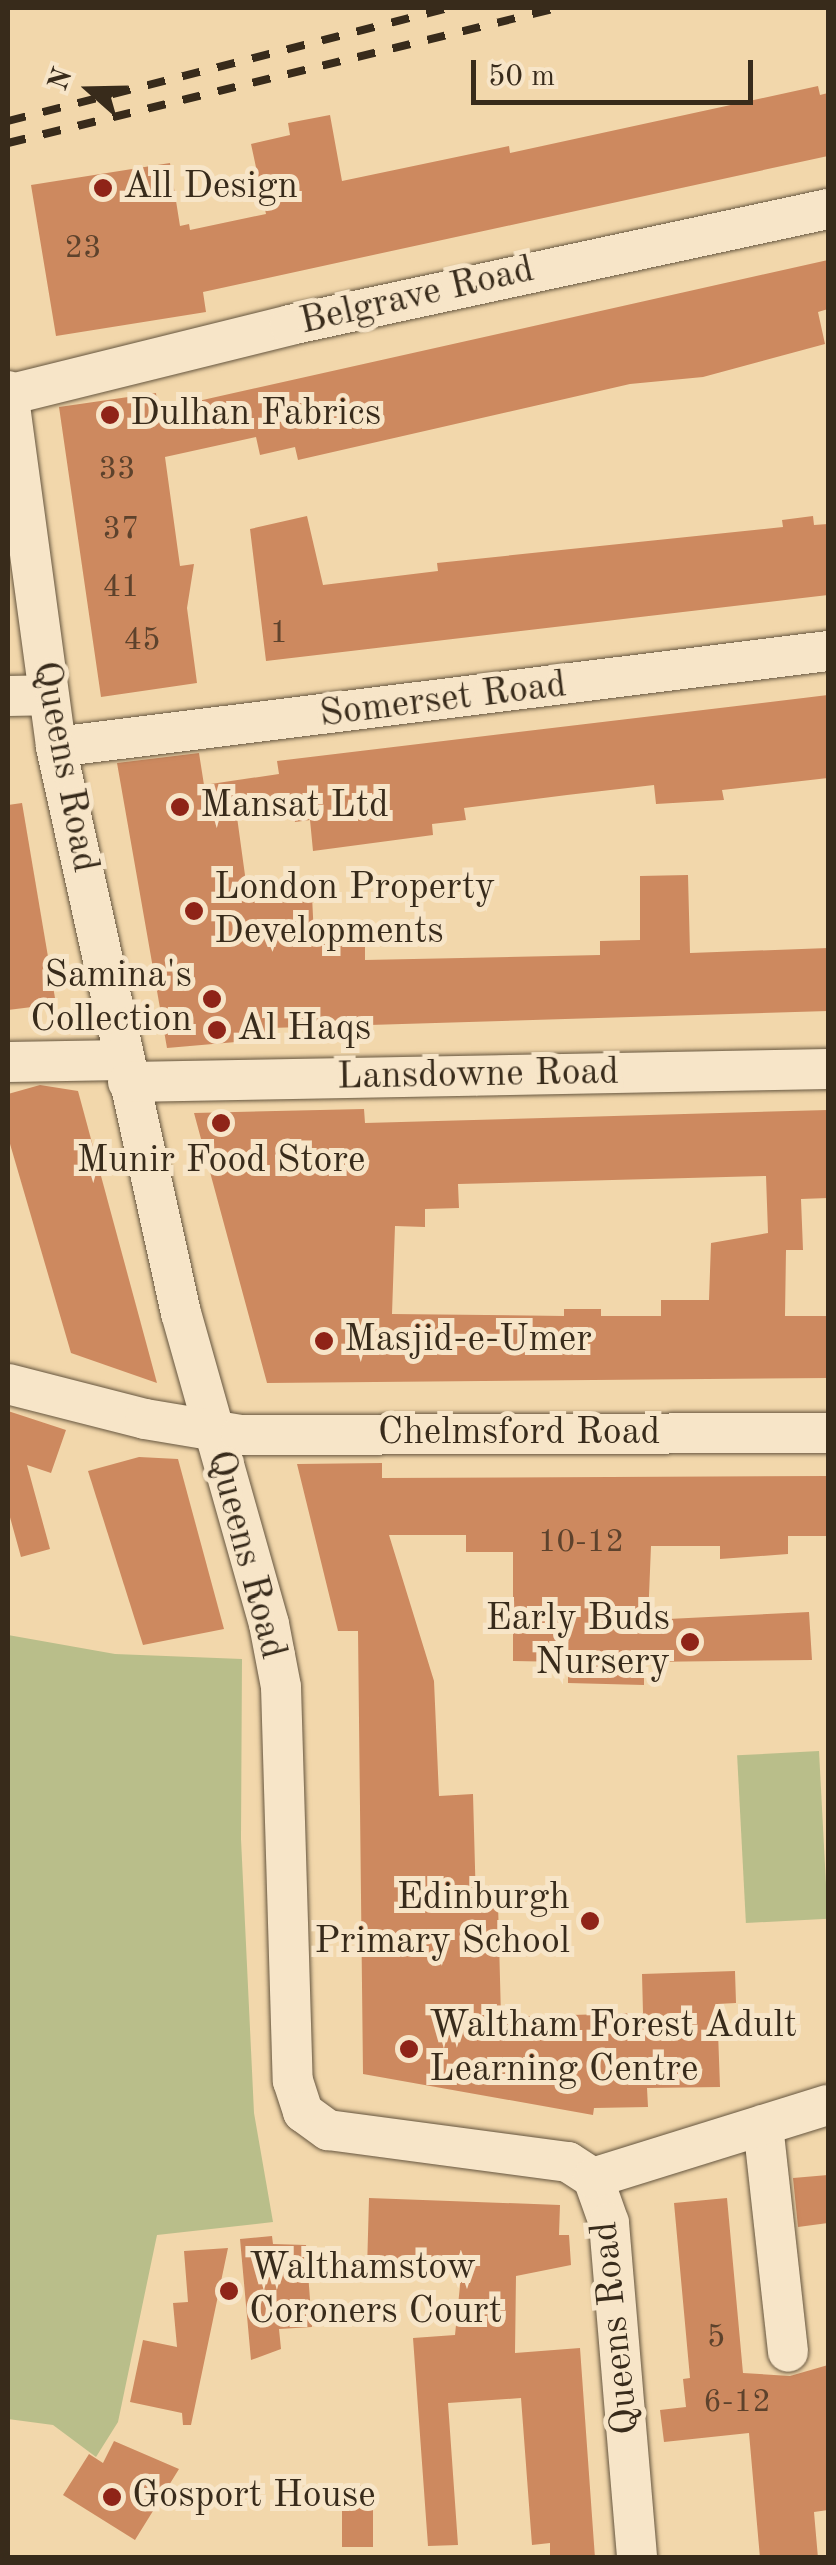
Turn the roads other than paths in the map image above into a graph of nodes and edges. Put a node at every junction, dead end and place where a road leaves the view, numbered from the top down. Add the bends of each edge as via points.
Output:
1 (828, 209) edge
2 (8, 393) edge
3 (828, 651) edge
4 (27, 695) edge
5 (56, 747) junction
6 (8, 1062) edge
7 (126, 1070) junction
8 (828, 1070) edge
9 (8, 1384) edge
10 (210, 1430) junction
11 (828, 1433) edge
12 (828, 2105) edge
13 (763, 2125) junction
14 (593, 2178) junction
15 (788, 2352) dead end
16 (637, 2558) edge

1 - 2 street, Belgrave Road
2 - 4 street, Queens Road
3 - 5 street, Somerset Road
4 - 5 street, Queens Road
5 - 7 street, Queens Road
6 - 7 street, Lansdowne Road
7 - 8 street, Lansdowne Road
7 - 10 street, Queens Road
9 - 10 street, Chelmsford Road
10 - 11 street, Chelmsford Road
10 - 14 street, Queens Road via 269,1624 281,1687 292,2064 303,2112 328,2130 568,2162
12 - 13 street
13 - 14 street
13 - 15 street
14 - 16 street, Queens Road via 608,2222

